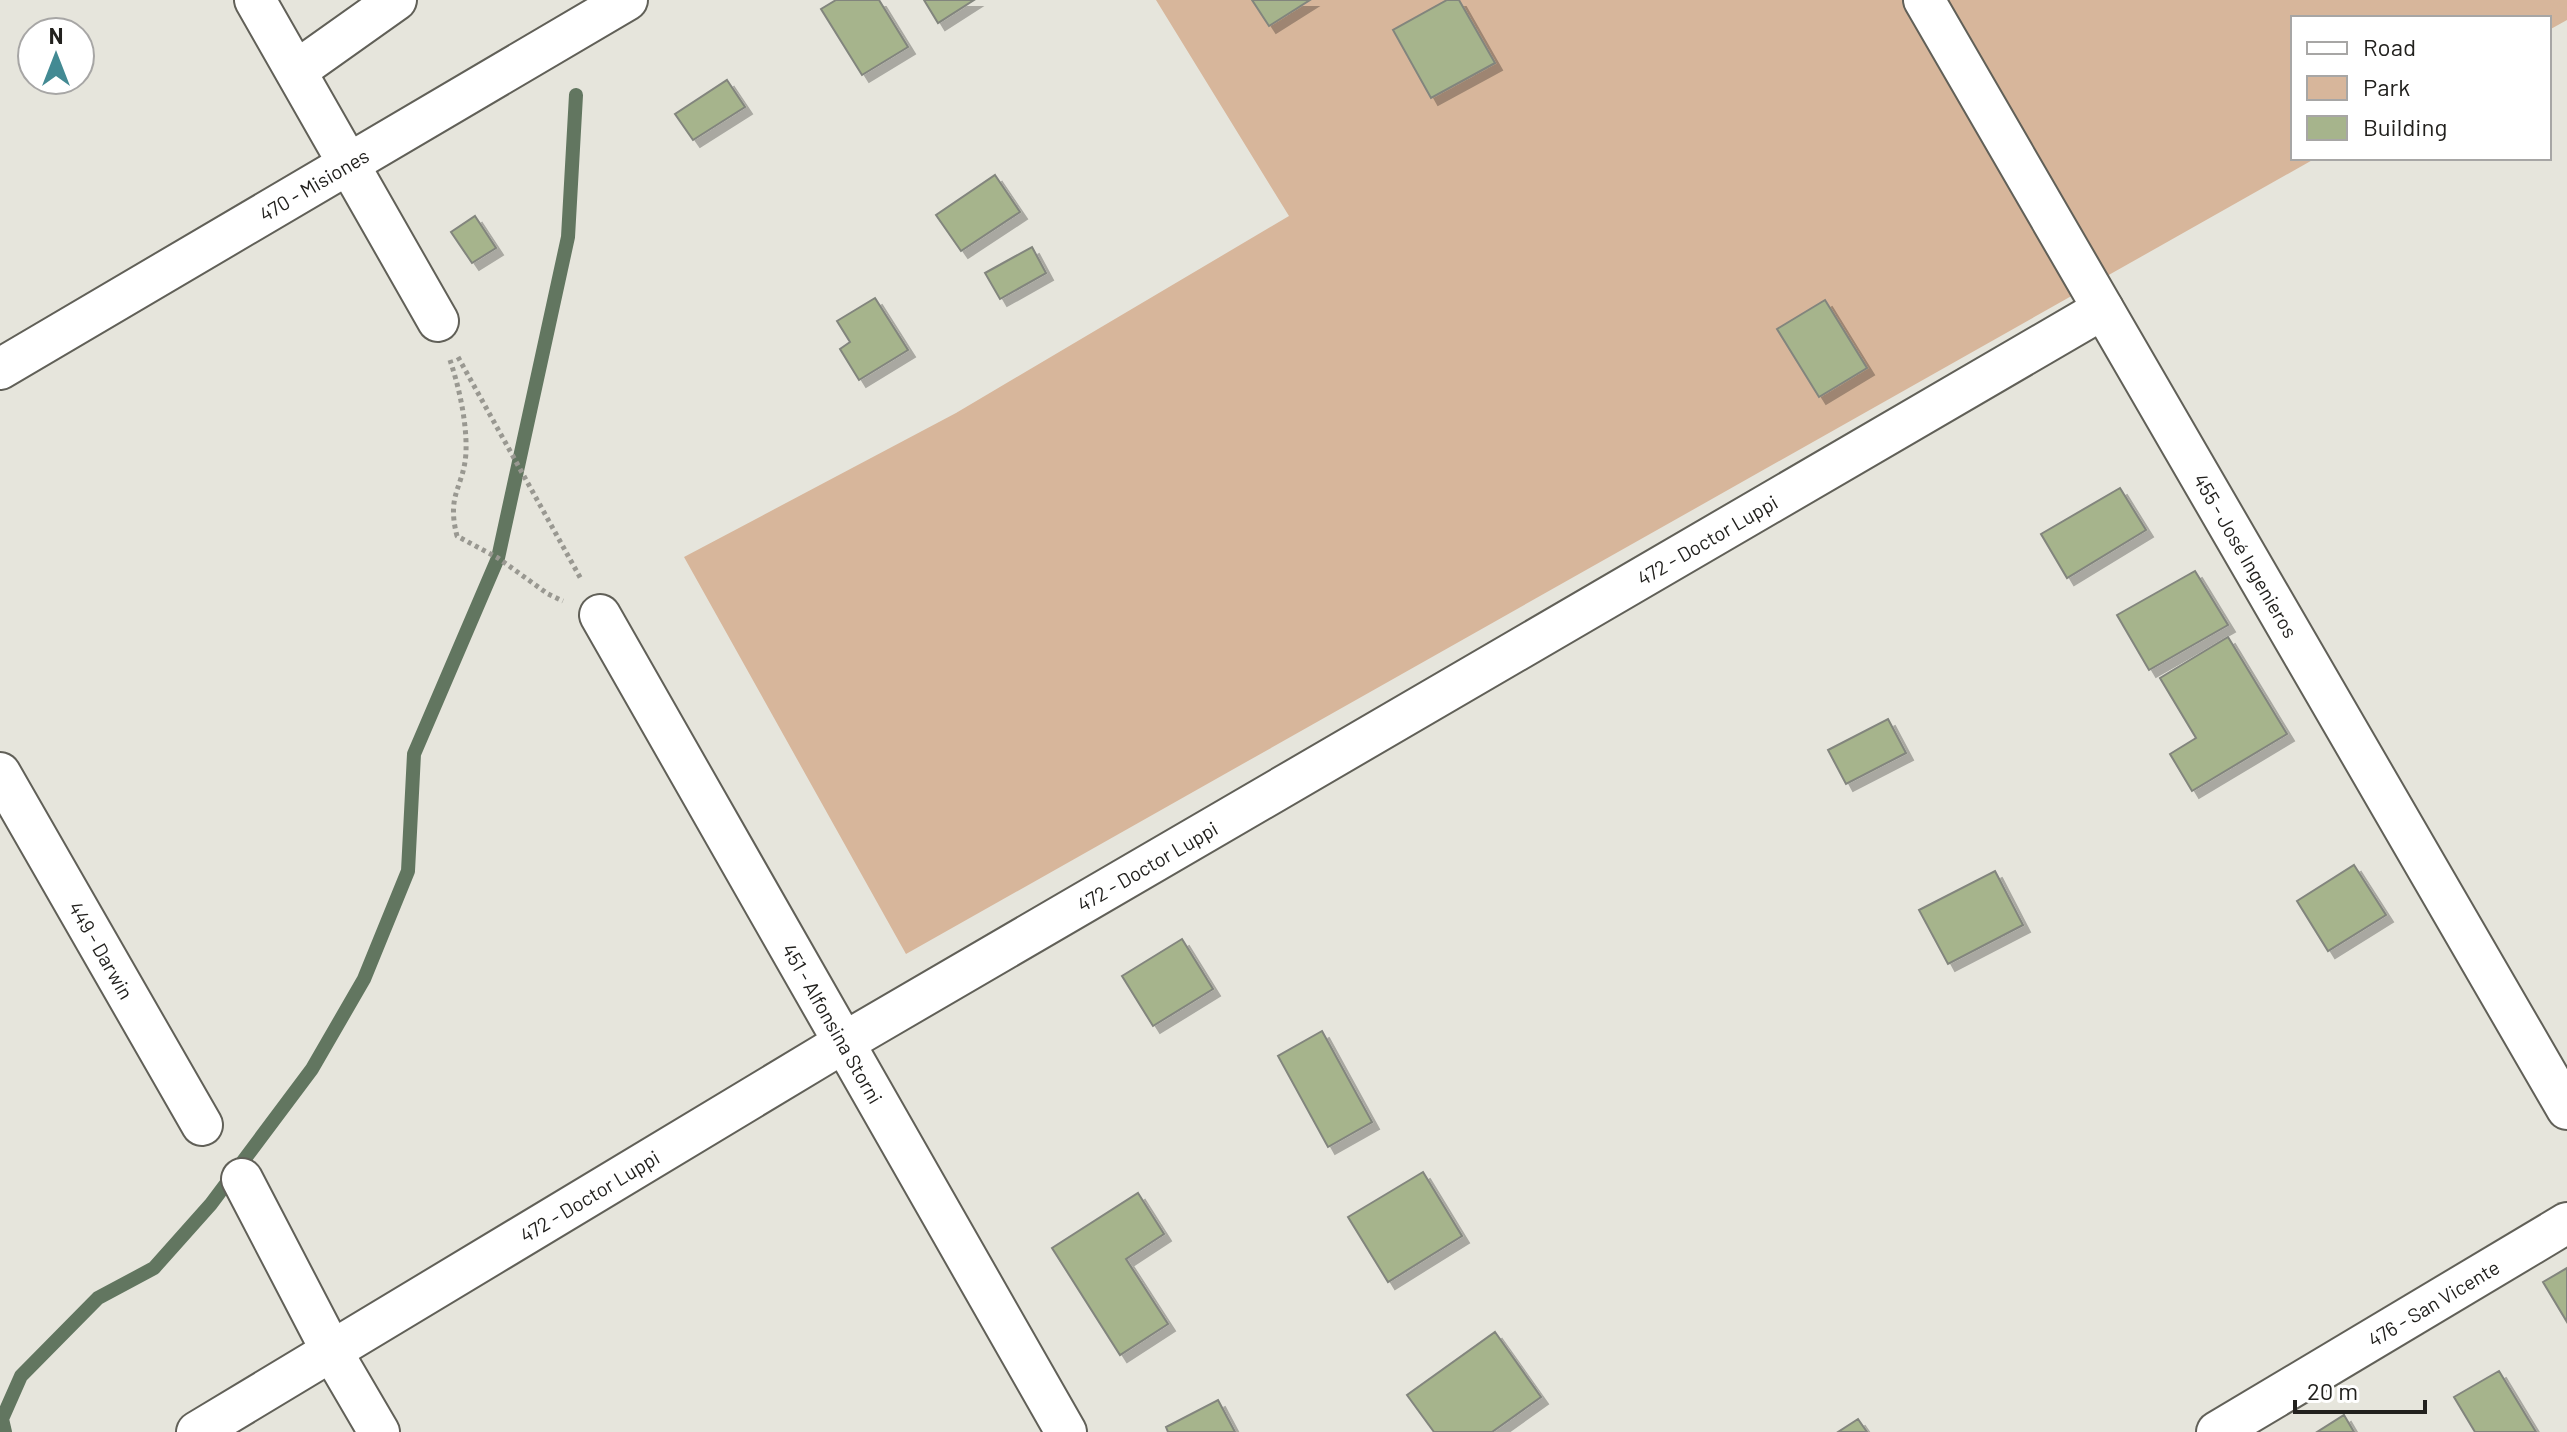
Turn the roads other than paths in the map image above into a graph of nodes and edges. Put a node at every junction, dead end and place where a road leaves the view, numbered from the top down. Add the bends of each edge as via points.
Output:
1 (255, 0) edge
2 (396, 0) edge
3 (627, 0) edge
4 (1924, 0) edge
5 (296, 71) junction
6 (345, 163) junction
7 (2103, 309) junction
8 (438, 321) road end
9 (0, 369) edge
10 (600, 615) road end
11 (0, 773) edge
12 (843, 1043) junction
13 (2567, 1109) edge
14 (202, 1125) dead end
15 (242, 1179) dead end
16 (2567, 1223) edge
17 (331, 1350) junction
18 (197, 1432) edge
19 (379, 1432) edge
20 (1066, 1432) edge
21 (2217, 1432) edge

1 - 5 street
2 - 5 street
3 - 6 street, 470 - Misiones
4 - 7 street, 455 - José Ingenieros
5 - 6 street
6 - 8 street
6 - 9 street, 470 - Misiones
7 - 12 street, 472 - Doctor Luppi
7 - 13 street, 455 - José Ingenieros
10 - 12 street, 451 - Alfonsina Storni
11 - 14 street, 449 - Darwin
12 - 17 street, 472 - Doctor Luppi
12 - 20 street, 451 - Alfonsina Storni
15 - 17 street
16 - 21 street, 476 - San Vicente
17 - 18 street, 472 - Doctor Luppi
17 - 19 street

